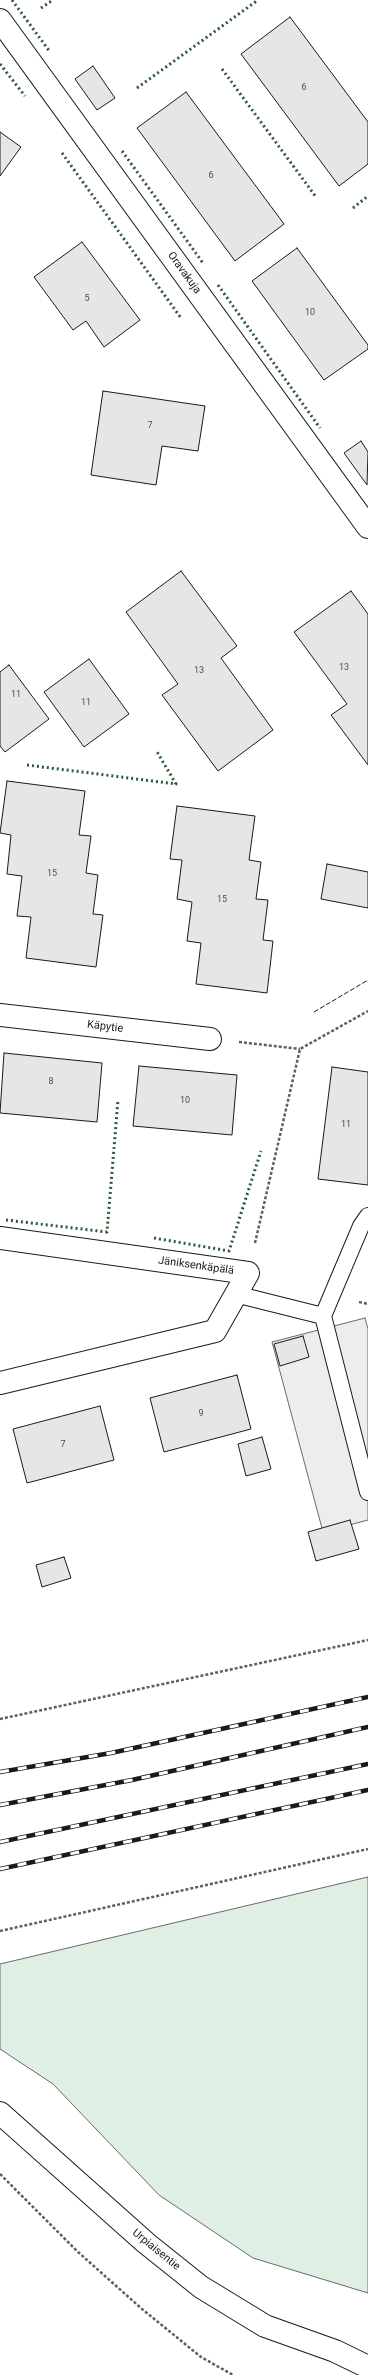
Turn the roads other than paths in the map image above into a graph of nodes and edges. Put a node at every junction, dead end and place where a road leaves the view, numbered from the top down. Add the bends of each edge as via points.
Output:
1 (0, 20) edge
2 (368, 527) edge
3 (0, 1015) edge
4 (210, 1039) road end
5 (368, 1216) edge
6 (0, 1238) edge
7 (235, 1294) junction
8 (323, 1316) junction
9 (0, 1383) edge
10 (368, 1492) edge
11 (0, 2113) edge
12 (335, 2351) junction
13 (368, 2352) edge
14 (368, 2366) edge

1 - 2 street, Oravakuja
3 - 4 street, Käpytie
5 - 8 lane via 361,1226
6 - 7 street, Jäniksenkäpälä via 248,1273
7 - 8 lane
7 - 9 street, Jäniksenkäpälä via 215,1331
8 - 10 lane
11 - 12 street, Urpiaisentie via 140,2238 201,2287 265,2326
12 - 13 street, Urpiaisentie
12 - 14 street, Urpiaisentie

